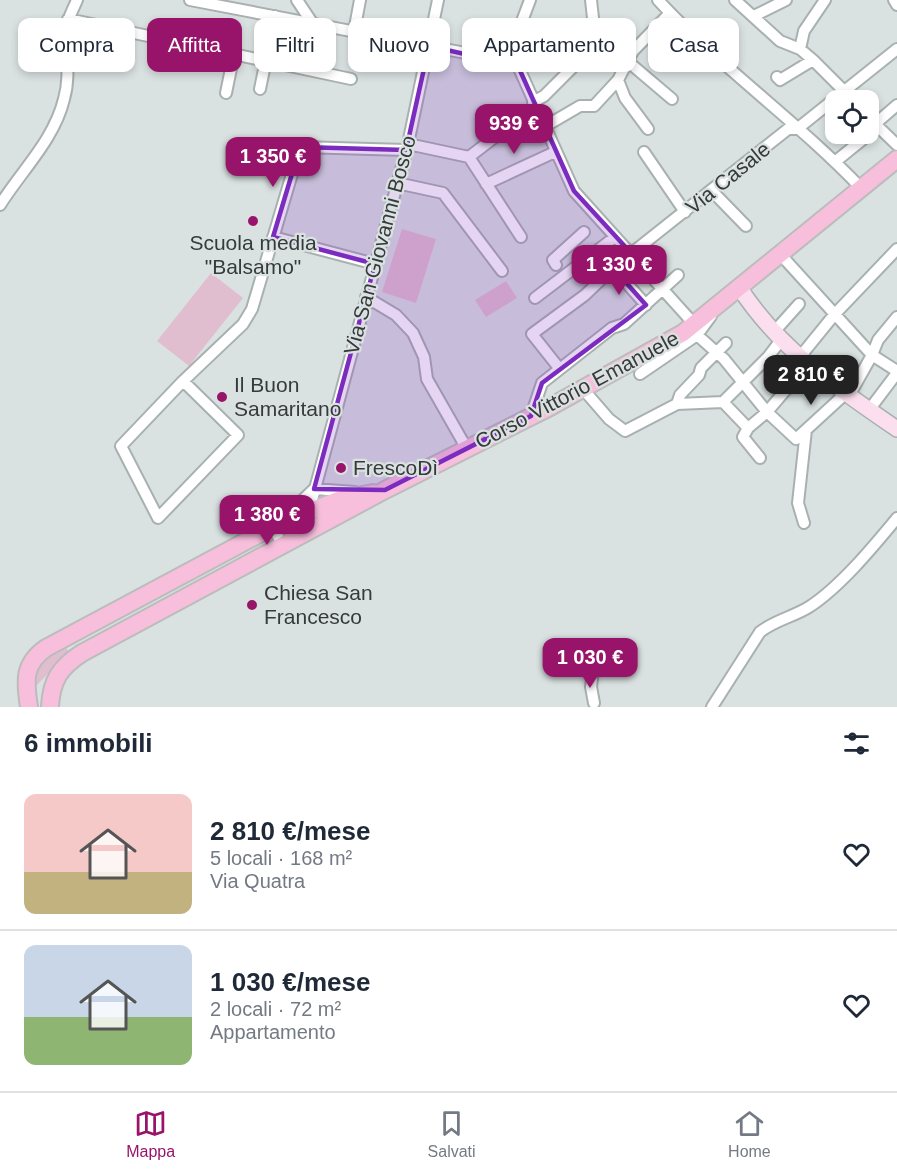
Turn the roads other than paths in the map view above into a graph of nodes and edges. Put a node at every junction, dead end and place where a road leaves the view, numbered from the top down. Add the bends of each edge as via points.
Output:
1 (77, 0) edge
2 (190, 0) edge
3 (360, 0) edge
4 (438, 0) edge
5 (530, 0) edge
6 (658, 0) edge
7 (735, 0) edge
8 (786, 0) edge
9 (825, 0) edge
10 (894, 0) edge
11 (301, 2) edge
12 (594, 2) edge
13 (232, 4) edge
14 (897, 5) edge
15 (670, 14) junction
16 (275, 16) joint
17 (754, 16) junction
18 (68, 18) edge
19 (284, 18) edge
20 (310, 18) edge
21 (357, 18) edge
22 (434, 18) edge
23 (523, 18) edge
24 (594, 18) edge
25 (674, 18) edge
26 (636, 48) edge
27 (800, 49) junction
28 (897, 49) edge
29 (813, 60) junction
30 (68, 72) edge
31 (230, 72) edge
32 (264, 72) edge
33 (318, 72) edge
34 (423, 72) edge
35 (521, 72) edge
36 (568, 72) edge
37 (620, 72) edge
38 (636, 72) edge
39 (733, 72) edge
40 (777, 77) dead end
41 (351, 79) dead end
42 (618, 80) junction
43 (260, 89) dead end
44 (842, 90) edge
45 (856, 90) edge
46 (226, 93) dead end
47 (672, 99) dead end
48 (534, 104) junction
49 (897, 105) edge
50 (825, 112) edge
51 (879, 119) edge
52 (544, 127) junction
53 (879, 128) edge
54 (648, 129) dead end
55 (797, 129) junction
56 (853, 144) edge
57 (897, 145) edge
58 (407, 147) junction
59 (555, 152) junction
60 (644, 152) dead end
61 (469, 157) junction
62 (897, 159) edge
63 (836, 161) junction
64 (397, 183) junction
65 (486, 184) junction
66 (861, 188) junction
67 (712, 191) junction
68 (0, 205) edge
69 (685, 212) junction
70 (746, 226) dead end
71 (584, 232) dead end
72 (273, 237) junction
73 (521, 237) dead end
74 (615, 237) junction
75 (897, 249) edge
76 (631, 254) junction
77 (780, 254) junction
78 (375, 264) junction
79 (556, 265) dead end
80 (613, 268) junction
81 (502, 271) dead end
82 (678, 275) dead end
83 (739, 287) junction
84 (663, 289) junction
85 (366, 297) junction
86 (536, 298) dead end
87 (799, 304) dead end
88 (646, 305) junction
89 (834, 315) junction
90 (897, 317) edge
91 (695, 329) junction
92 (777, 337) junction
93 (726, 343) dead end
94 (717, 352) junction
95 (872, 355) junction
96 (803, 362) junction
97 (559, 368) junction
98 (897, 372) edge
99 (640, 374) dead end
100 (183, 381) junction
101 (744, 382) junction
102 (584, 389) junction
103 (847, 395) junction
104 (723, 402) junction
105 (676, 404) junction
106 (868, 410) junction
107 (767, 412) junction
108 (531, 416) junction
109 (748, 428) junction
110 (897, 429) edge
111 (806, 430) junction
112 (467, 449) junction
113 (760, 458) dead end
114 (314, 489) junction
115 (386, 490) junction
116 (367, 494) junction
117 (309, 511) junction
118 (897, 518) edge
119 (804, 523) dead end
120 (278, 524) junction
121 (295, 541) junction
122 (159, 587) junction
123 (169, 607) junction
124 (113, 611) junction
125 (123, 632) junction
126 (595, 654) dead end
127 (595, 706) edge
128 (29, 707) edge
129 (50, 707) edge
130 (712, 707) edge

1 - 18 street
2 - 13 street
3 - 21 street
4 - 22 street, Via San Giovanni Bosco
5 - 23 street
6 - 15 street
7 - 17 street
8 - 17 street
9 - 27 street via 804,31
10 - 14 street
11 - 20 street
12 - 24 street
13 - 16 street
15 - 25 street
15 - 26 street
16 - 19 street
17 - 27 street via 780,41
27 - 29 street
28 - 45 street, Via Casale
29 - 40 street via 780,80
29 - 44 street
30 - 68 street via 61,111 51,133
31 - 46 street
32 - 43 street
33 - 41 street
34 - 58 street, Via San Giovanni Bosco
35 - 48 street
36 - 48 street
37 - 42 street
38 - 47 street
39 - 55 street
42 - 52 street via 594,106 580,106
42 - 54 street via 625,98
48 - 52 street
48 - 61 street
49 - 51 street
50 - 55 street, Via Casale
52 - 59 street
53 - 57 street
55 - 63 street
55 - 67 street, Via Casale via 788,129
56 - 63 street
58 - 61 street
58 - 64 street, Via San Giovanni Bosco
58 - 72 street via 300,147
59 - 65 street
59 - 74 street via 574,191
60 - 69 street
61 - 65 street
62 - 66 main road, Corso Vittorio Emanuele
63 - 66 street
64 - 78 street, Via San Giovanni Bosco
64 - 81 street via 443,193
65 - 73 street
66 - 77 main road, Corso Vittorio Emanuele
67 - 69 street, Via Casale
67 - 70 street
69 - 76 street, Via Casale
71 - 79 street via 553,260
72 - 78 street
72 - 100 street via 252,309 243,324
74 - 76 street
74 - 86 street
75 - 89 street
76 - 80 street, Via Casale
76 - 84 street
77 - 83 main road, Corso Vittorio Emanuele
77 - 89 street
78 - 85 street, Via San Giovanni Bosco
80 - 88 street
80 - 97 street, Via Casale via 585,295 532,334
82 - 84 street
83 - 91 main road, Corso Vittorio Emanuele via 713,306
83 - 92 main road
84 - 88 street
84 - 91 street
85 - 112 street via 396,315 413,333 424,357 427,379
85 - 114 street, Via San Giovanni Bosco
87 - 92 street
88 - 97 street
89 - 95 street
89 - 96 street
90 - 95 street via 878,340
91 - 94 street
91 - 99 street
91 - 102 main road, Corso Vittorio Emanuele
92 - 96 main road
92 - 101 street
93 - 94 street
94 - 101 street
94 - 105 street
95 - 98 street
95 - 103 street
96 - 103 main road
96 - 107 street
97 - 108 street via 542,383
98 - 106 street
100 - 100 street via 238,435 158,518 121,446
101 - 104 street
101 - 107 street
102 - 105 street via 609,419 625,431
102 - 108 main road, Corso Vittorio Emanuele
103 - 106 main road
103 - 111 street
104 - 105 street
104 - 109 street
106 - 110 main road
107 - 109 street
107 - 111 street via 796,439
108 - 112 main road, Corso Vittorio Emanuele
109 - 113 street via 743,438
111 - 119 street via 798,503
112 - 115 main road, Corso Vittorio Emanuele
114 - 116 street
114 - 117 street, Via San Giovanni Bosco
114 - 120 street
115 - 116 main road
115 - 121 main road
116 - 117 main road
117 - 120 main road
117 - 121 street, Via San Giovanni Bosco
118 - 130 street via 831,589 808,608 760,632
120 - 121 street via 280,540
120 - 122 main road
121 - 123 main road
122 - 123 street
122 - 124 main road
123 - 125 main road
124 - 125 street
124 - 128 main road via 46,648 31,661 26,682
125 - 129 main road via 65,666 51,688
126 - 127 street via 591,687

